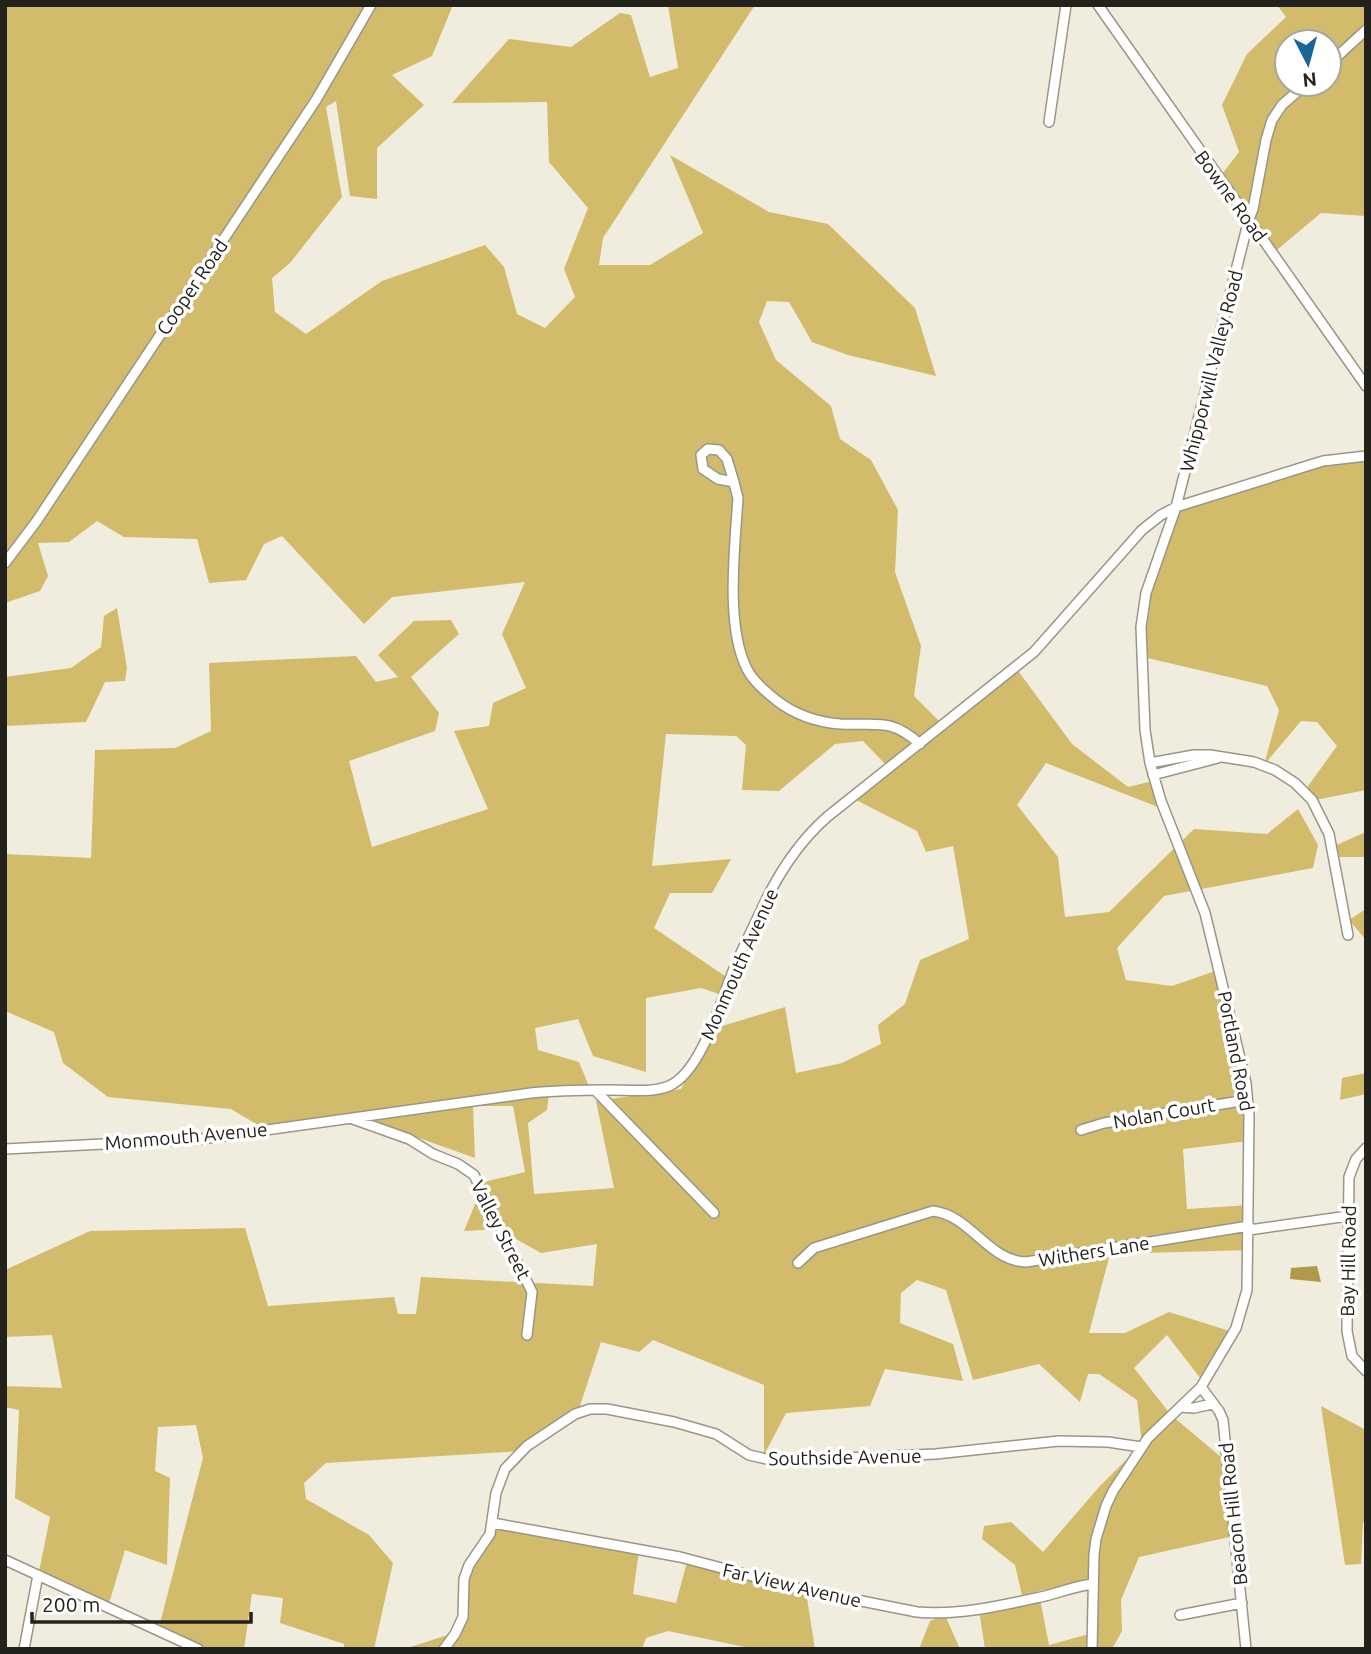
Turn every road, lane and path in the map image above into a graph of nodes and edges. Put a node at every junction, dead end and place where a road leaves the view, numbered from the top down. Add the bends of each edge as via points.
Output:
1 (371, 5) edge
2 (1066, 5) edge
3 (1098, 5) edge
4 (1366, 30) edge
5 (1343, 51) edge
6 (1290, 98) edge
7 (1049, 122) dead end
8 (1249, 219) junction
9 (1366, 386) edge
10 (1366, 456) edge
11 (734, 482) dead end
12 (1176, 507) junction
13 (5, 563) edge
14 (920, 744) junction
15 (1220, 757) junction
16 (1150, 763) junction
17 (1153, 775) junction
18 (1348, 935) dead end
19 (595, 1090) junction
20 (1247, 1100) junction
21 (351, 1118) junction
22 (1081, 1130) dead end
23 (1366, 1148) edge
24 (5, 1149) edge
25 (714, 1213) dead end
26 (1348, 1216) junction
27 (1249, 1228) junction
28 (798, 1264) dead end
29 (527, 1335) dead end
30 (1366, 1371) edge
31 (1201, 1387) junction
32 (1212, 1404) junction
33 (1180, 1407) junction
34 (1141, 1447) junction
35 (493, 1523) junction
36 (5, 1560) edge
37 (38, 1575) junction
38 (1092, 1584) junction
39 (1242, 1603) junction
40 (1180, 1615) dead end
41 (24, 1649) edge
42 (198, 1649) edge
43 (444, 1649) edge
44 (1092, 1649) edge
45 (1246, 1649) edge

1 - 13 street, Cooper Road via 316,100
2 - 7 street
3 - 8 street, Bowne Road
4 - 5 street
6 - 8 street, Whipporwill Valley Road via 1272,120
8 - 9 street, Bowne Road
8 - 12 street, Whipporwill Valley Road
10 - 12 street, Monmouth Avenue via 1323,461
11 - 14 street via 738,498 736,637 747,669 792,713 839,723 893,725
12 - 14 street, Monmouth Avenue via 1142,530 1034,652
12 - 16 street, Portland Road via 1149,581 1142,616
14 - 19 street, Monmouth Avenue via 827,817 800,845 766,900 707,1040 681,1078 656,1090
15 - 16 street via 1194,754
15 - 17 street
15 - 18 street via 1267,766 1312,800 1332,842
16 - 17 street, Portland Road
17 - 20 street, Portland Road via 1205,913
19 - 21 street, Monmouth Avenue via 531,1093
19 - 25 street
20 - 22 street, Nolan Court
20 - 27 street, Portland Road
21 - 24 street, Monmouth Avenue via 202,1139
21 - 29 street, Valley Street via 409,1139 474,1175 532,1292
23 - 26 street, Bay Hill Road via 1349,1177
26 - 27 street, Withers Lane
26 - 30 street, Bay Hill Road via 1347,1341 1353,1359
27 - 28 street, Withers Lane via 1016,1262 993,1250 952,1216 933,1212 814,1248
27 - 31 street, Portland Road via 1247,1290 1241,1317
31 - 32 street, Beacon Hill Road
31 - 33 street, Portland Road
32 - 33 street
32 - 39 street, Beacon Hill Road via 1222,1416 1224,1428
33 - 34 street, Portland Road
34 - 35 street, Southside Avenue via 1059,1441 936,1454 775,1461 748,1454 707,1430 615,1410 584,1410 527,1446 505,1469 496,1493
34 - 38 street, Portland Road via 1102,1518
35 - 38 street, Far View Avenue via 680,1557 801,1589 925,1613 1001,1604
35 - 43 street, Southside Avenue via 469,1565 463,1617
36 - 37 street
37 - 41 street
37 - 42 street
38 - 44 street, Portland Road
39 - 40 street
39 - 45 street, Beacon Hill Road

